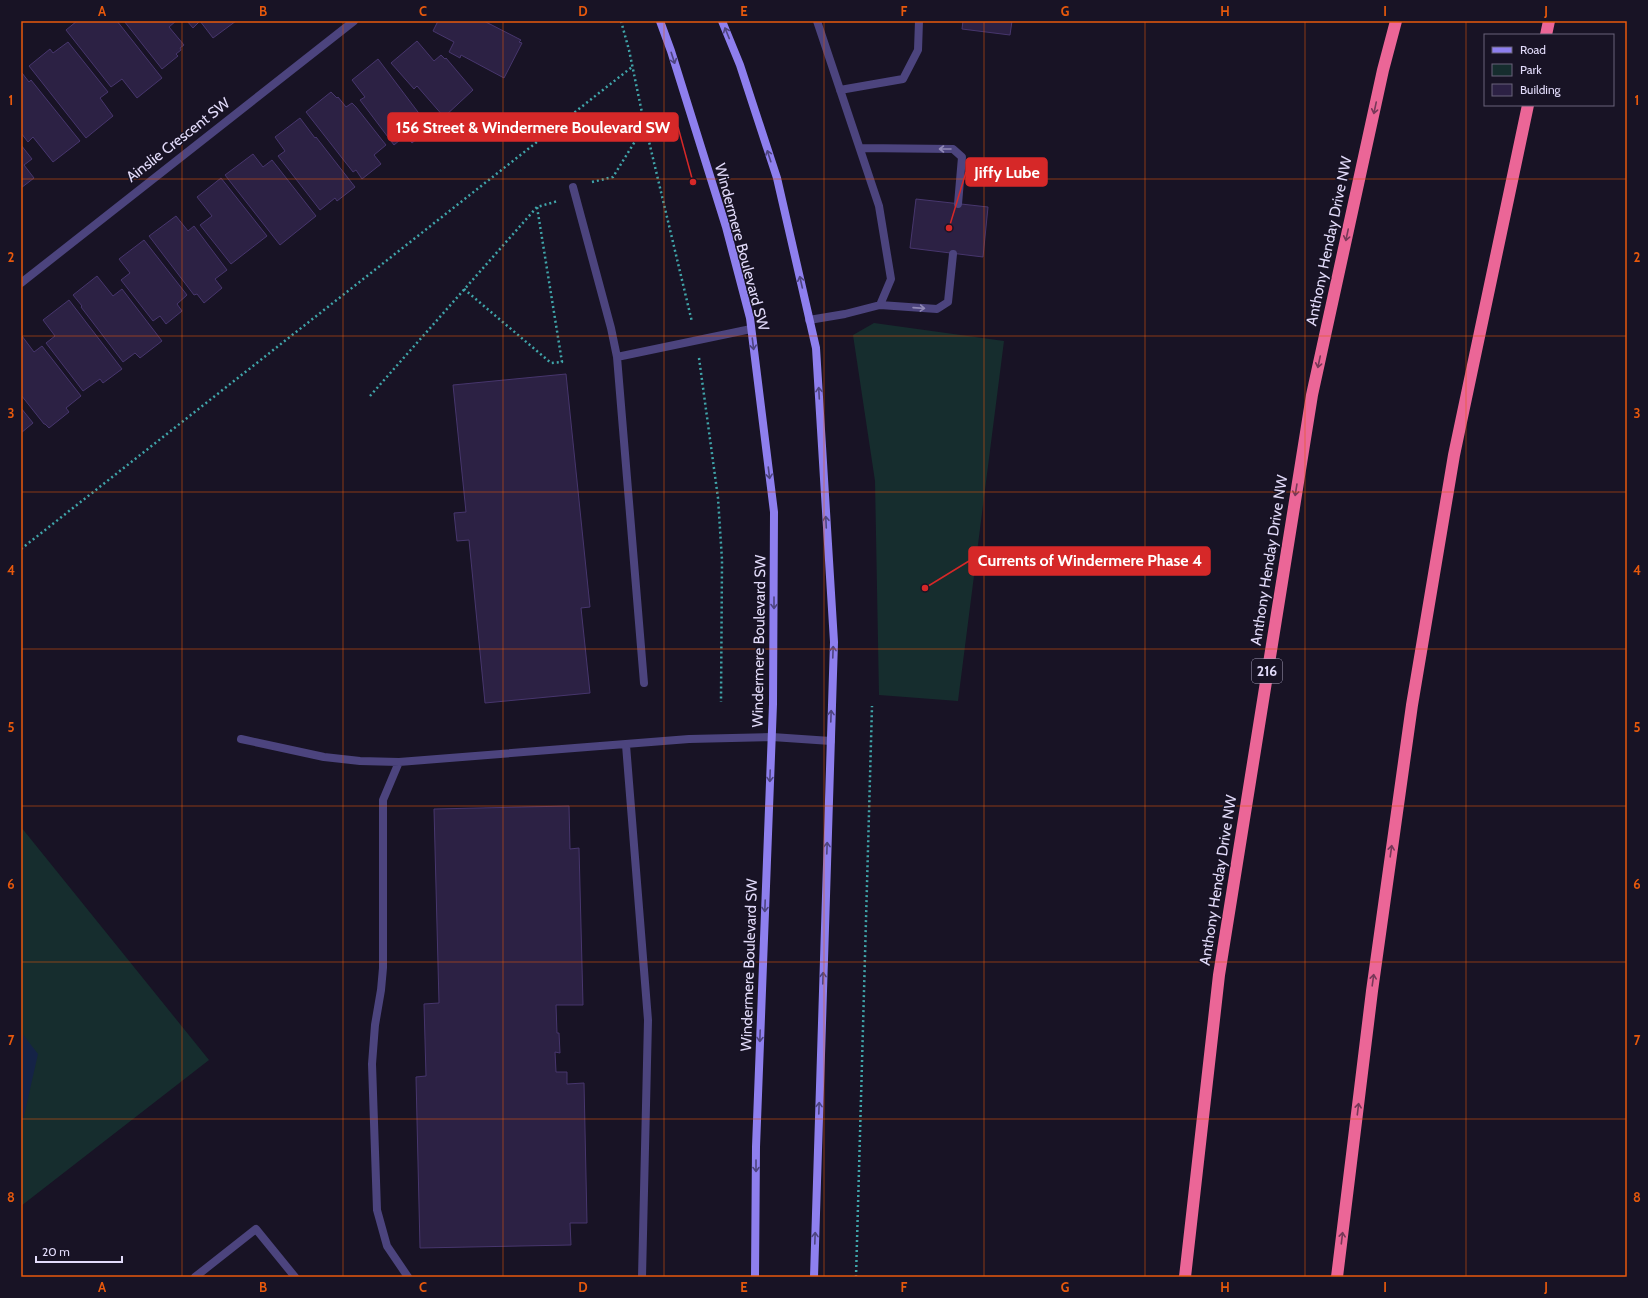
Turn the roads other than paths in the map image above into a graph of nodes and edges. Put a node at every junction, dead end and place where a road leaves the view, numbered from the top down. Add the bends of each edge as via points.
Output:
1 (354, 21) edge
2 (660, 21) edge
3 (722, 21) edge
4 (817, 21) edge
5 (919, 21) edge
6 (1390, 21) edge
7 (1396, 21) edge
8 (1549, 21) edge
9 (1546, 34) edge
10 (1384, 70) junction
11 (840, 90) junction
12 (1528, 106) edge
13 (860, 148) junction
14 (573, 187) road end
15 (958, 204) dead end
16 (953, 254) dead end
17 (21, 283) edge
18 (880, 305) junction
19 (809, 320) junction
20 (751, 328) junction
21 (616, 358) junction
22 (644, 683) dead end
23 (772, 737) junction
24 (241, 739) dead end
25 (830, 741) junction
26 (626, 744) junction
27 (399, 762) junction
28 (195, 1277) edge
29 (295, 1277) edge
30 (408, 1277) edge
31 (642, 1277) edge
32 (755, 1277) edge
33 (814, 1277) edge
34 (1185, 1277) edge
35 (1337, 1277) edge

1 - 17 street, Ainslie Crescent SW
2 -> 20 main road, Windermere Boulevard SW via 726,227
19 -> 3 main road via 777,178 740,65
4 - 11 street
5 - 11 street via 918,50 903,79
6 - 10 highway
7 - 10 highway, Anthony Henday Drive NW / 216
8 - 9 highway
10 -> 34 highway, Anthony Henday Drive NW / 216 via 1309,411 1219,975
11 - 13 street
35 -> 12 highway via 1372,991 1412,704 1454,455
15 -> 13 street via 962,157 953,149
13 - 18 street via 879,206 891,279
14 - 21 street via 611,328
18 -> 16 street via 937,309 948,302
18 - 19 street
25 -> 19 main road via 834,642 816,348
20 - 21 street
20 -> 23 main road, Windermere Boulevard SW via 774,512
21 - 22 street
23 - 25 street
23 - 26 street
23 -> 32 main road, Windermere Boulevard SW via 756,1147
24 - 27 street via 324,757
33 -> 25 main road
26 - 27 street
26 - 31 street via 648,1020
27 - 30 street via 383,800 383,968 372,1064 376,1210 387,1246
28 - 29 street via 256,1229

